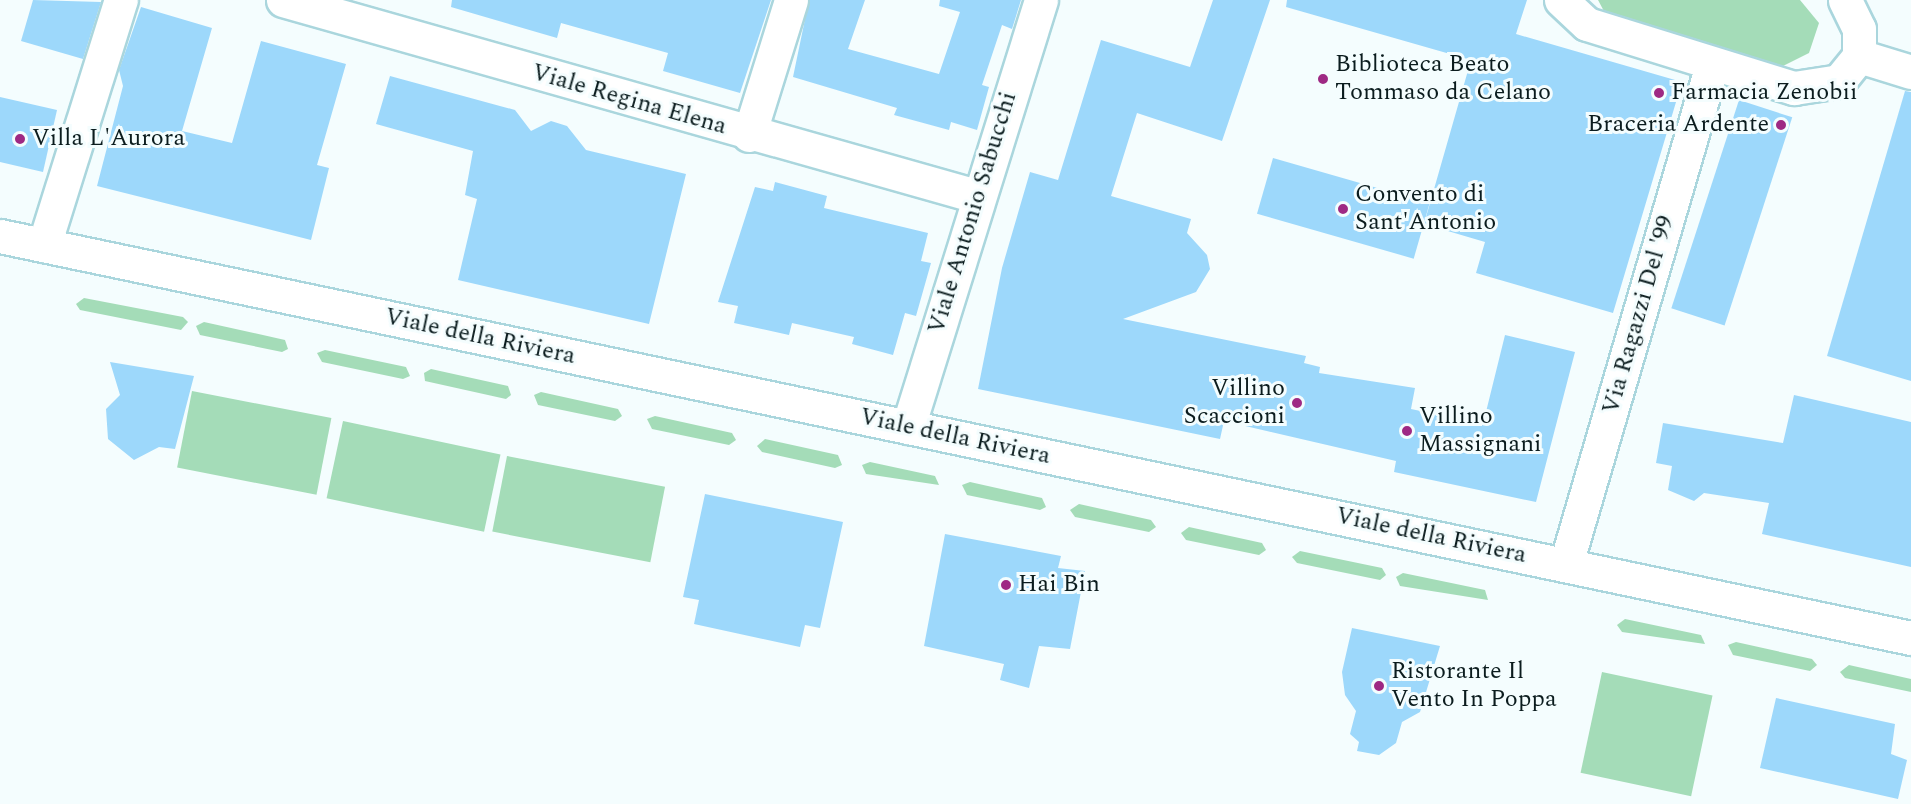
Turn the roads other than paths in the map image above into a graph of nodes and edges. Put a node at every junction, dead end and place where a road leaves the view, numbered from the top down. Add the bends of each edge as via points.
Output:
1 (121, 0) edge
2 (283, 0) edge
3 (791, 0) edge
4 (1041, 0) edge
5 (1561, 0) edge
6 (1845, 0) edge
7 (1859, 56) junction
8 (1712, 65) junction
9 (1911, 72) edge
10 (749, 135) junction
11 (976, 196) junction
12 (0, 236) edge
13 (44, 245) junction
14 (908, 427) junction
15 (1566, 564) junction
16 (1911, 638) edge

1 - 13 street
2 - 10 street, Viale Regina Elena
3 - 10 street
4 - 11 street, Viale Antonio Sabucchi
5 - 8 street via 1587,24
6 - 7 street via 1859,29
7 - 8 street via 1839,81 1818,88 1794,88
7 - 9 street
8 - 15 street, Via Ragazzi Del '99
10 - 11 street, Viale Regina Elena
11 - 14 street, Viale Antonio Sabucchi
12 - 13 street, Viale della Riviera
13 - 14 street, Viale della Riviera
14 - 15 street, Viale della Riviera
15 - 16 street, Viale della Riviera

